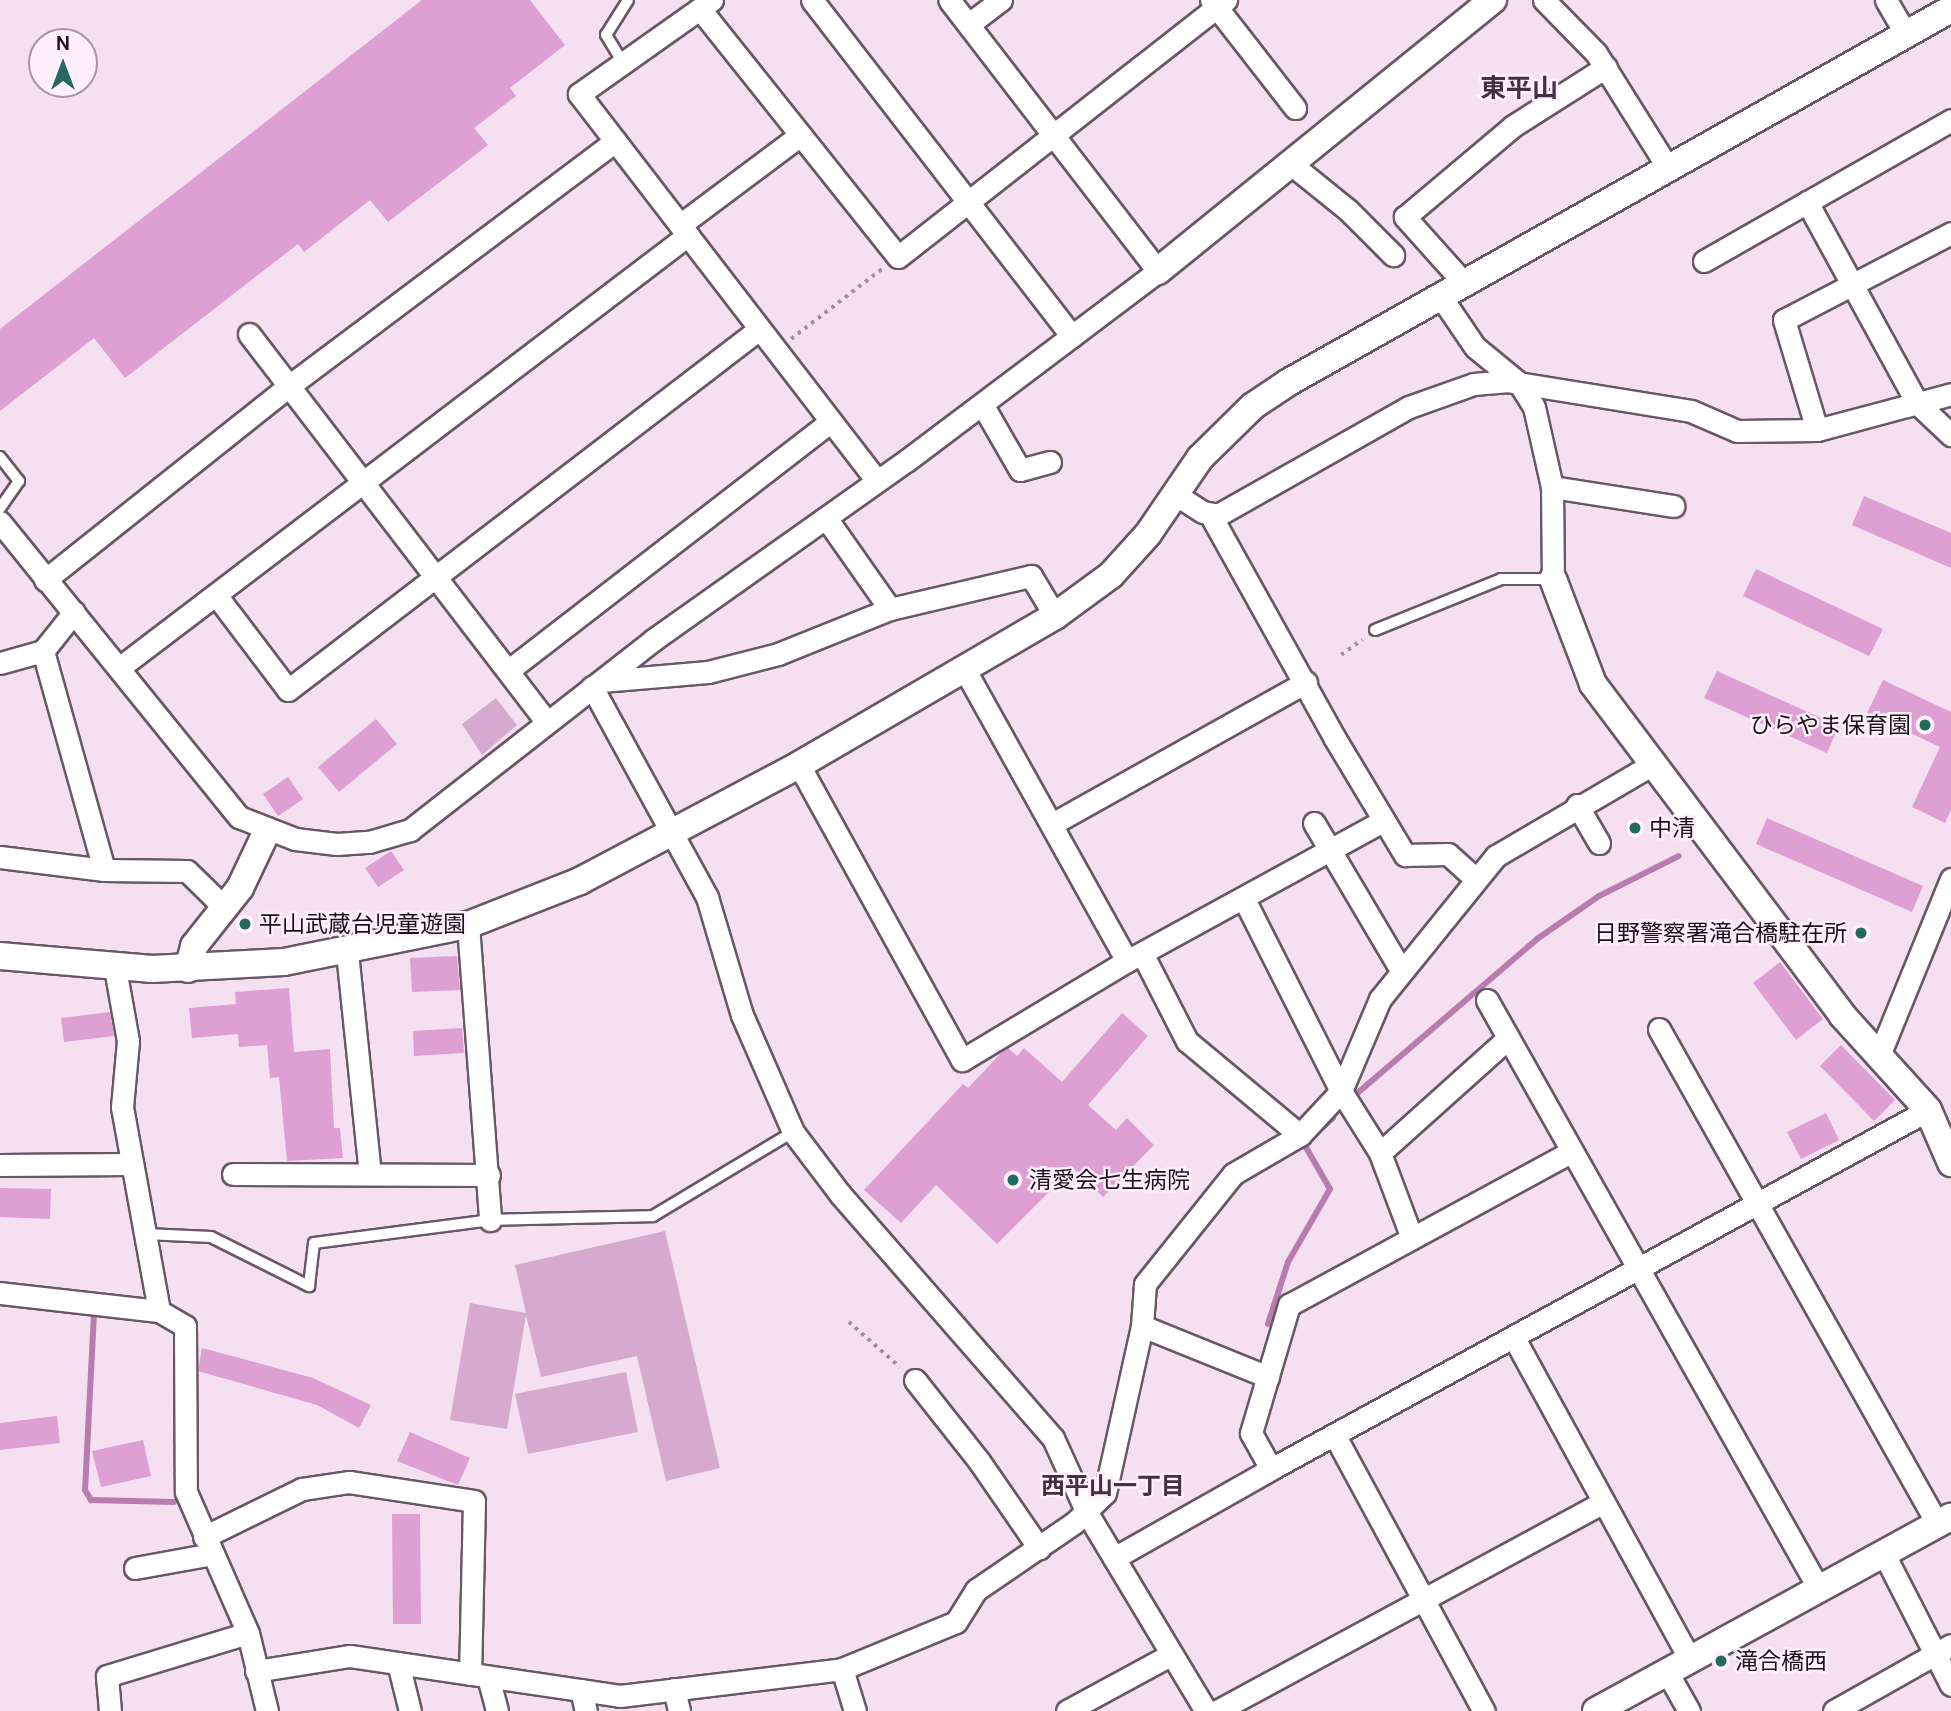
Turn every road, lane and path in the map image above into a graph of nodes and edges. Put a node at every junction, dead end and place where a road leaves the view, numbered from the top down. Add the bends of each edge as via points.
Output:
1 (628, 0) edge
2 (812, 0) edge
3 (949, 0) edge
4 (1001, 0) edge
5 (1493, 0) edge
6 (1544, 0) edge
7 (1886, 0) edge
8 (1218, 2) edge
9 (706, 5) edge
10 (1951, 9) edge
11 (969, 24) junction
12 (1906, 34) junction
13 (623, 63) junction
14 (1606, 67) junction
15 (1295, 108) dead end
16 (1951, 120) edge
17 (799, 136) junction
18 (1054, 137) junction
19 (615, 141) junction
20 (1291, 164) junction
21 (1668, 168) junction
22 (970, 202) junction
23 (1807, 202) junction
24 (684, 230) junction
25 (1951, 233) edge
26 (1393, 255) dead end
27 (898, 257) junction
28 (1704, 261) dead end
29 (1157, 271) junction
30 (1464, 283) junction
31 (1854, 285) junction
32 (1441, 296) junction
33 (758, 330) junction
34 (248, 334) dead end
35 (1072, 336) junction
36 (775, 351) junction
37 (1519, 383) junction
38 (289, 386) junction
39 (1951, 394) edge
40 (1917, 403) junction
41 (982, 404) junction
42 (829, 423) junction
43 (1817, 430) junction
44 (1951, 436) edge
45 (0, 457) edge
46 (1050, 462) dead end
47 (362, 480) junction
48 (877, 481) junction
49 (1552, 487) junction
50 (1175, 494) junction
51 (1674, 506) dead end
52 (0, 508) edge
53 (1210, 514) junction
54 (826, 518) junction
55 (0, 522) edge
56 (436, 576) junction
57 (1553, 579) junction
58 (45, 580) junction
59 (216, 595) junction
60 (890, 609) junction
61 (74, 612) junction
62 (1055, 616) junction
63 (1375, 630) joint
64 (43, 650) junction
65 (1341, 655) dead end
66 (0, 663) edge
67 (119, 668) junction
68 (509, 670) junction
69 (965, 670) junction
70 (1306, 681) junction
71 (597, 684) junction
72 (546, 721) junction
73 (799, 765) junction
74 (1651, 765) junction
75 (1577, 806) junction
76 (1383, 821) junction
77 (1314, 822) dead end
78 (1052, 824) junction
79 (267, 831) junction
80 (673, 833) junction
81 (1599, 843) dead end
82 (1330, 851) junction
83 (0, 857) edge
84 (104, 870) junction
85 (1475, 878) junction
86 (1951, 879) edge
87 (1244, 899) junction
88 (226, 909) junction
89 (468, 925) junction
90 (347, 952) junction
91 (0, 956) edge
92 (1135, 958) junction
93 (115, 968) junction
94 (188, 969) junction
95 (1401, 970) junction
96 (1487, 1000) dead end
97 (1659, 1029) dead end
98 (1508, 1038) junction
99 (1880, 1053) junction
100 (1341, 1091) junction
101 (1928, 1110) junction
102 (793, 1132) junction
103 (1300, 1135) junction
104 (1571, 1152) junction
105 (1380, 1153) junction
106 (1951, 1163) edge
107 (131, 1164) junction
108 (0, 1165) edge
109 (233, 1174) dead end
110 (370, 1174) junction
111 (489, 1175) junction
112 (1757, 1203) junction
113 (490, 1220) junction
114 (146, 1234) junction
115 (1412, 1238) junction
116 (1639, 1266) junction
117 (0, 1293) edge
118 (159, 1311) junction
119 (849, 1322) dead end
120 (1142, 1326) junction
121 (1514, 1338) junction
122 (886, 1355) dead end
123 (1268, 1377) junction
124 (915, 1380) dead end
125 (1335, 1436) junction
126 (1271, 1469) junction
127 (1603, 1502) junction
128 (1087, 1513) junction
129 (1944, 1521) edge
130 (208, 1546) junction
131 (1039, 1548) junction
132 (1884, 1554) junction
133 (1114, 1558) junction
134 (135, 1568) dead end
135 (1819, 1589) junction
136 (1424, 1598) junction
137 (248, 1633) junction
138 (1943, 1650) edge
139 (1172, 1654) junction
140 (398, 1663) junction
141 (1679, 1666) junction
142 (842, 1669) junction
143 (256, 1671) junction
144 (479, 1675) junction
145 (1951, 1685) edge
146 (674, 1689) junction
147 (581, 1690) junction
148 (110, 1711) edge
149 (267, 1711) edge
150 (410, 1711) edge
151 (497, 1711) edge
152 (586, 1711) edge
153 (679, 1711) edge
154 (855, 1711) edge
155 (1067, 1711) edge
156 (1206, 1711) edge
157 (1217, 1711) edge
158 (1484, 1711) edge
159 (1596, 1711) edge
160 (1689, 1711) edge
161 (1834, 1711) edge

1 - 13 lane via 606,36
2 - 22 street
3 - 11 street
4 - 11 street
5 - 20 street
6 - 14 street
7 - 12 street
8 - 15 street
8 - 18 street
9 - 13 street
9 - 17 street
10 - 12 street
11 - 18 street
12 - 21 street
13 - 19 street via 579,94
14 - 21 street
14 - 30 street via 1513,126 1405,217
16 - 23 street
17 - 24 street
17 - 27 street
18 - 22 street
18 - 29 street
19 - 24 street
19 - 38 street
20 - 26 street via 1348,210
20 - 29 street
21 - 30 street
22 - 27 street
22 - 35 street
23 - 28 street
23 - 31 street
24 - 33 street
24 - 47 street
25 - 31 street
27 - 36 path
29 - 35 street
30 - 32 street
31 - 40 street
31 - 43 street via 1784,320
32 - 37 street via 1475,347
32 - 50 street via 1253,405 1200,457
33 - 36 street
33 - 56 street
34 - 38 street
35 - 41 street
36 - 42 street
37 - 43 street via 1691,411 1737,431
37 - 49 street via 1538,419
37 - 53 street via 1474,384 1409,407 1218,515
38 - 47 street
38 - 58 street
39 - 40 street
40 - 43 street
40 - 44 street
41 - 46 street via 1020,470
41 - 48 street
42 - 48 street
42 - 68 street
45 - 52 lane via 19,481
47 - 56 street
47 - 59 street
48 - 54 street
49 - 51 street
49 - 57 street
50 - 53 street
50 - 62 street via 1148,534 1111,575
53 - 70 street
54 - 60 street
54 - 71 street
55 - 58 street
56 - 59 street via 288,690
56 - 68 street
57 - 63 lane via 1501,579
57 - 74 street via 1593,684
58 - 61 street
59 - 67 street
60 - 62 street via 1031,576
60 - 71 street via 778,654 731,666
61 - 64 street
61 - 67 street
62 - 69 street
63 - 65 path
64 - 66 street
64 - 84 street
67 - 79 street via 224,804
68 - 72 street
69 - 73 street
69 - 78 street
70 - 76 street
70 - 78 street
71 - 72 street
71 - 80 street
72 - 79 street via 410,830 369,842 337,844
73 - 80 street
73 - 92 street via 962,1060
74 - 75 street
74 - 99 street via 1842,1015
75 - 81 street
75 - 85 street via 1496,856
76 - 82 street
76 - 85 street via 1405,855 1448,854
77 - 82 street
78 - 92 street
79 - 88 street
80 - 89 street via 580,881
80 - 102 street via 707,897 741,1015
82 - 87 street
82 - 95 street
83 - 84 street
84 - 88 street via 187,871
85 - 95 street
86 - 99 street
87 - 92 street
87 - 100 street
88 - 94 street via 202,933
89 - 90 street
89 - 111 street
90 - 94 street
90 - 110 street
91 - 93 street
92 - 103 street via 1186,1041
93 - 94 street
93 - 107 street via 128,1041 122,1107
95 - 100 street via 1380,999
96 - 98 street
97 - 112 street
98 - 104 street
98 - 105 street
99 - 101 street
100 - 103 street
100 - 105 street
101 - 106 street
101 - 112 street
102 - 113 lane via 653,1216
102 - 128 street via 840,1194 1053,1438
103 - 120 street via 1233,1174 1145,1284
104 - 115 street
104 - 116 street
105 - 115 street
107 - 108 street
107 - 114 street
109 - 110 street
110 - 111 street
111 - 113 street
112 - 116 street
112 - 129 street
113 - 114 lane via 314,1243 309,1286 211,1237
114 - 118 street
115 - 123 street via 1289,1305
116 - 121 street
116 - 135 street
117 - 118 street
118 - 130 street via 186,1326 186,1492
119 - 122 path
120 - 123 street
120 - 128 street via 1105,1493
121 - 125 street
121 - 127 street
123 - 126 street via 1251,1433
124 - 131 street
125 - 126 street
125 - 136 street
126 - 133 street
127 - 136 street
127 - 141 street
128 - 131 street
128 - 133 street
129 - 132 street
130 - 134 street
130 - 137 street
130 - 144 street via 302,1489 349,1482 474,1501
131 - 142 street via 975,1590 956,1622
132 - 135 street
132 - 138 street
133 - 139 street
135 - 141 street
136 - 157 street
136 - 158 street
137 - 143 street
137 - 148 street via 107,1676
138 - 145 street
138 - 161 street
139 - 155 street
139 - 156 street
140 - 143 street via 350,1656
140 - 144 street
140 - 150 street
141 - 159 street
141 - 160 street
142 - 146 street
142 - 154 street
143 - 149 street
144 - 147 street
144 - 151 street
146 - 147 street via 620,1696
146 - 153 street
147 - 152 street

